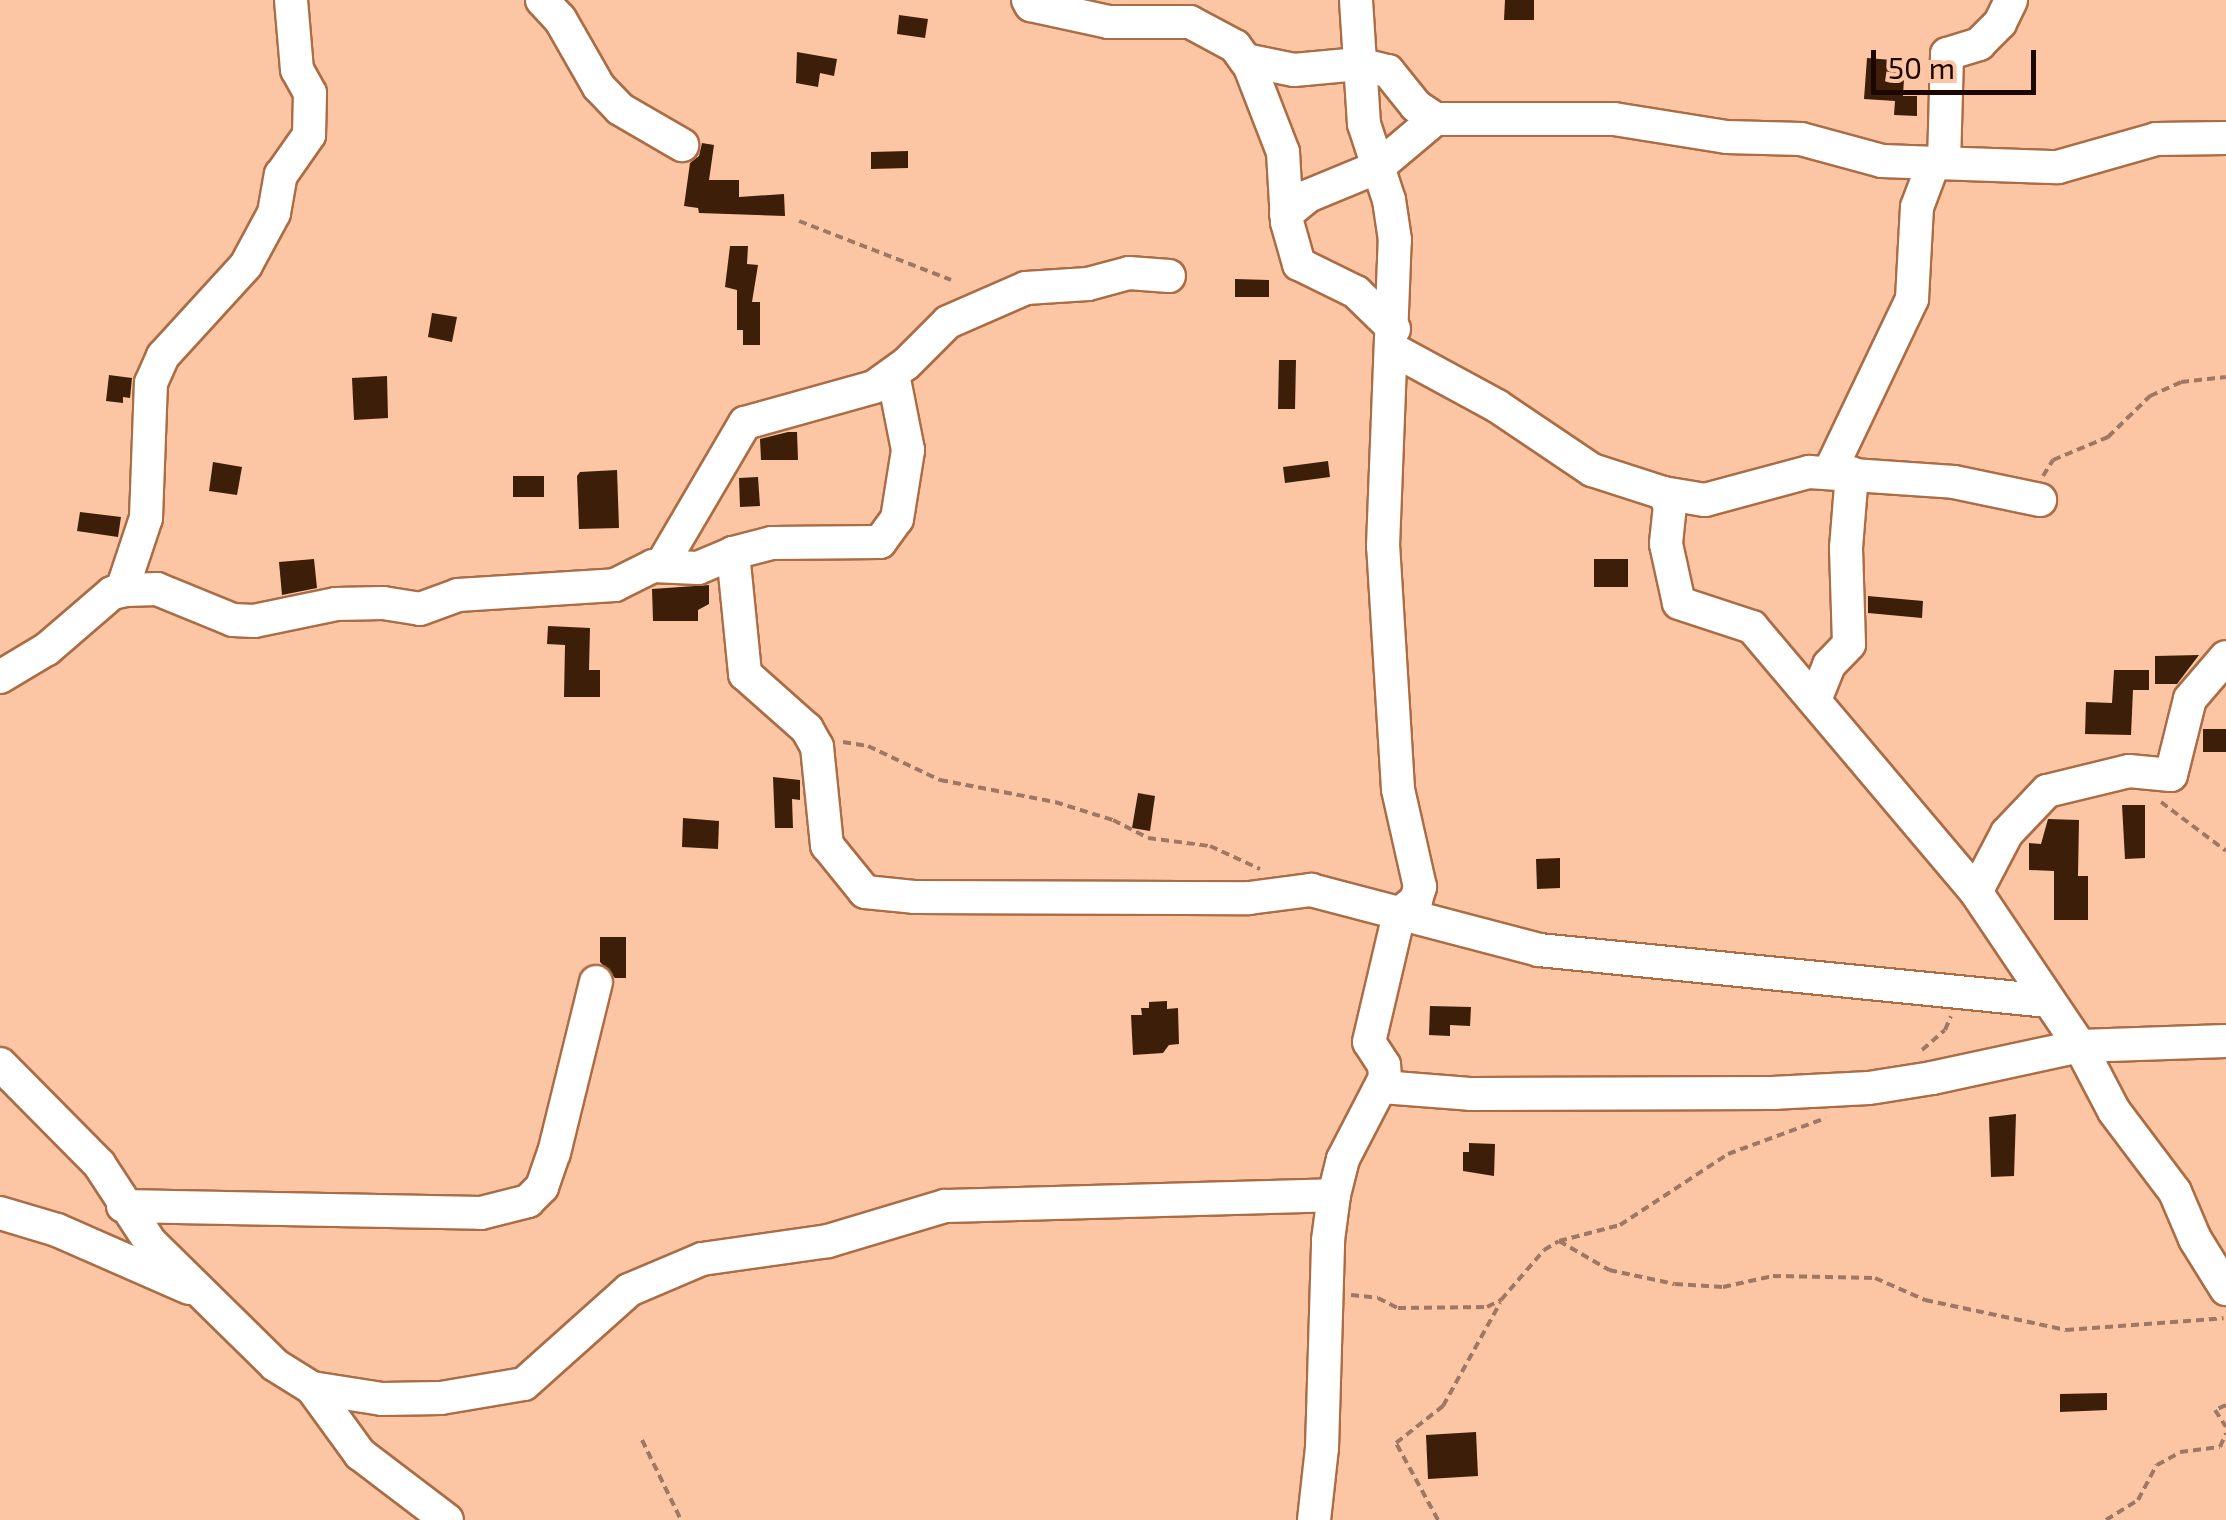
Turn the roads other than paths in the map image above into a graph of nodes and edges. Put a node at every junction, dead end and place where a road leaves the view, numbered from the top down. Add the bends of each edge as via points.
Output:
1 (291, 0) edge
2 (542, 0) edge
3 (1028, 0) edge
4 (1356, 0) edge
5 (2011, 0) edge
6 (1245, 60) junction
7 (1359, 64) junction
8 (1435, 119) junction
9 (2226, 138) edge
10 (682, 145) dead end
11 (1939, 162) junction
12 (1378, 167) junction
13 (1286, 214) junction
14 (1168, 276) dead end
15 (1393, 339) junction
16 (894, 374) junction
17 (1840, 473) junction
18 (1663, 493) junction
19 (2040, 500) road end
20 (733, 553) junction
21 (661, 566) junction
22 (126, 590) junction
23 (2226, 656) edge
24 (0, 677) edge
25 (1815, 700) junction
26 (1976, 892) junction
27 (1399, 914) junction
28 (596, 982) dead end
29 (2048, 1000) junction
30 (2226, 1040) edge
31 (2080, 1046) junction
32 (0, 1064) edge
33 (1382, 1087) junction
34 (1334, 1195) junction
35 (123, 1206) junction
36 (0, 1213) edge
37 (2226, 1289) edge
38 (202, 1293) junction
39 (312, 1388) junction
40 (447, 1520) edge
41 (1314, 1520) edge

1 - 22 street via 297,70 310,93 310,134 281,175 274,213 246,265 163,356 151,382 146,518
2 - 10 street via 620,110
3 - 6 street via 1108,22 1190,22 1235,46
4 - 7 street
5 - 11 street via 1979,44 1946,54
6 - 7 street via 1294,70
6 - 13 street via 1283,152
7 - 8 street via 1388,70
7 - 12 street via 1364,124
8 - 11 street via 1614,119 1727,137 1801,139 1882,161
8 - 12 street
9 - 11 street via 2156,139 2058,166
11 - 17 street via 1917,207 1912,299
12 - 13 street via 1308,196
12 - 15 street via 1395,240
13 - 15 street via 1299,264 1356,292
14 - 16 street via 1129,274 1026,288 948,322
15 - 18 street via 1592,470
15 - 27 street via 1383,546 1400,801 1420,887
16 - 20 street via 908,450 897,519 880,542 772,543
16 - 21 street via 874,387 745,423
17 - 18 street via 1809,472 1704,500
17 - 19 street via 1954,482
17 - 25 street via 1848,644 1829,665
18 - 25 street via 1670,506 1666,544 1679,603 1752,627
20 - 21 street via 698,568
20 - 27 street via 745,674 807,729 817,747 827,844 874,895 1249,898 1295,889
21 - 22 street via 615,585 458,595 420,609 348,603 254,621 233,620 157,589
22 - 24 street via 112,593 47,649
23 - 26 street via 2190,699 2171,775 2129,771 2046,791 2007,832
25 - 26 street
26 - 29 street
27 - 29 street via 1538,950
27 - 33 street via 1369,1042 1384,1065
28 - 35 street via 554,1152 542,1187 528,1201 481,1213
29 - 31 street
30 - 31 street
31 - 33 street via 1849,1089 1470,1094
31 - 37 street via 2114,1111 2176,1192 2195,1240
32 - 35 street via 90,1154
33 - 34 street via 1343,1159
34 - 39 street via 946,1206 828,1241 702,1259 629,1290 524,1384 441,1398 382,1399
34 - 41 street
35 - 38 street
36 - 38 street via 57,1230
38 - 39 street via 275,1365
39 - 40 street via 360,1454

